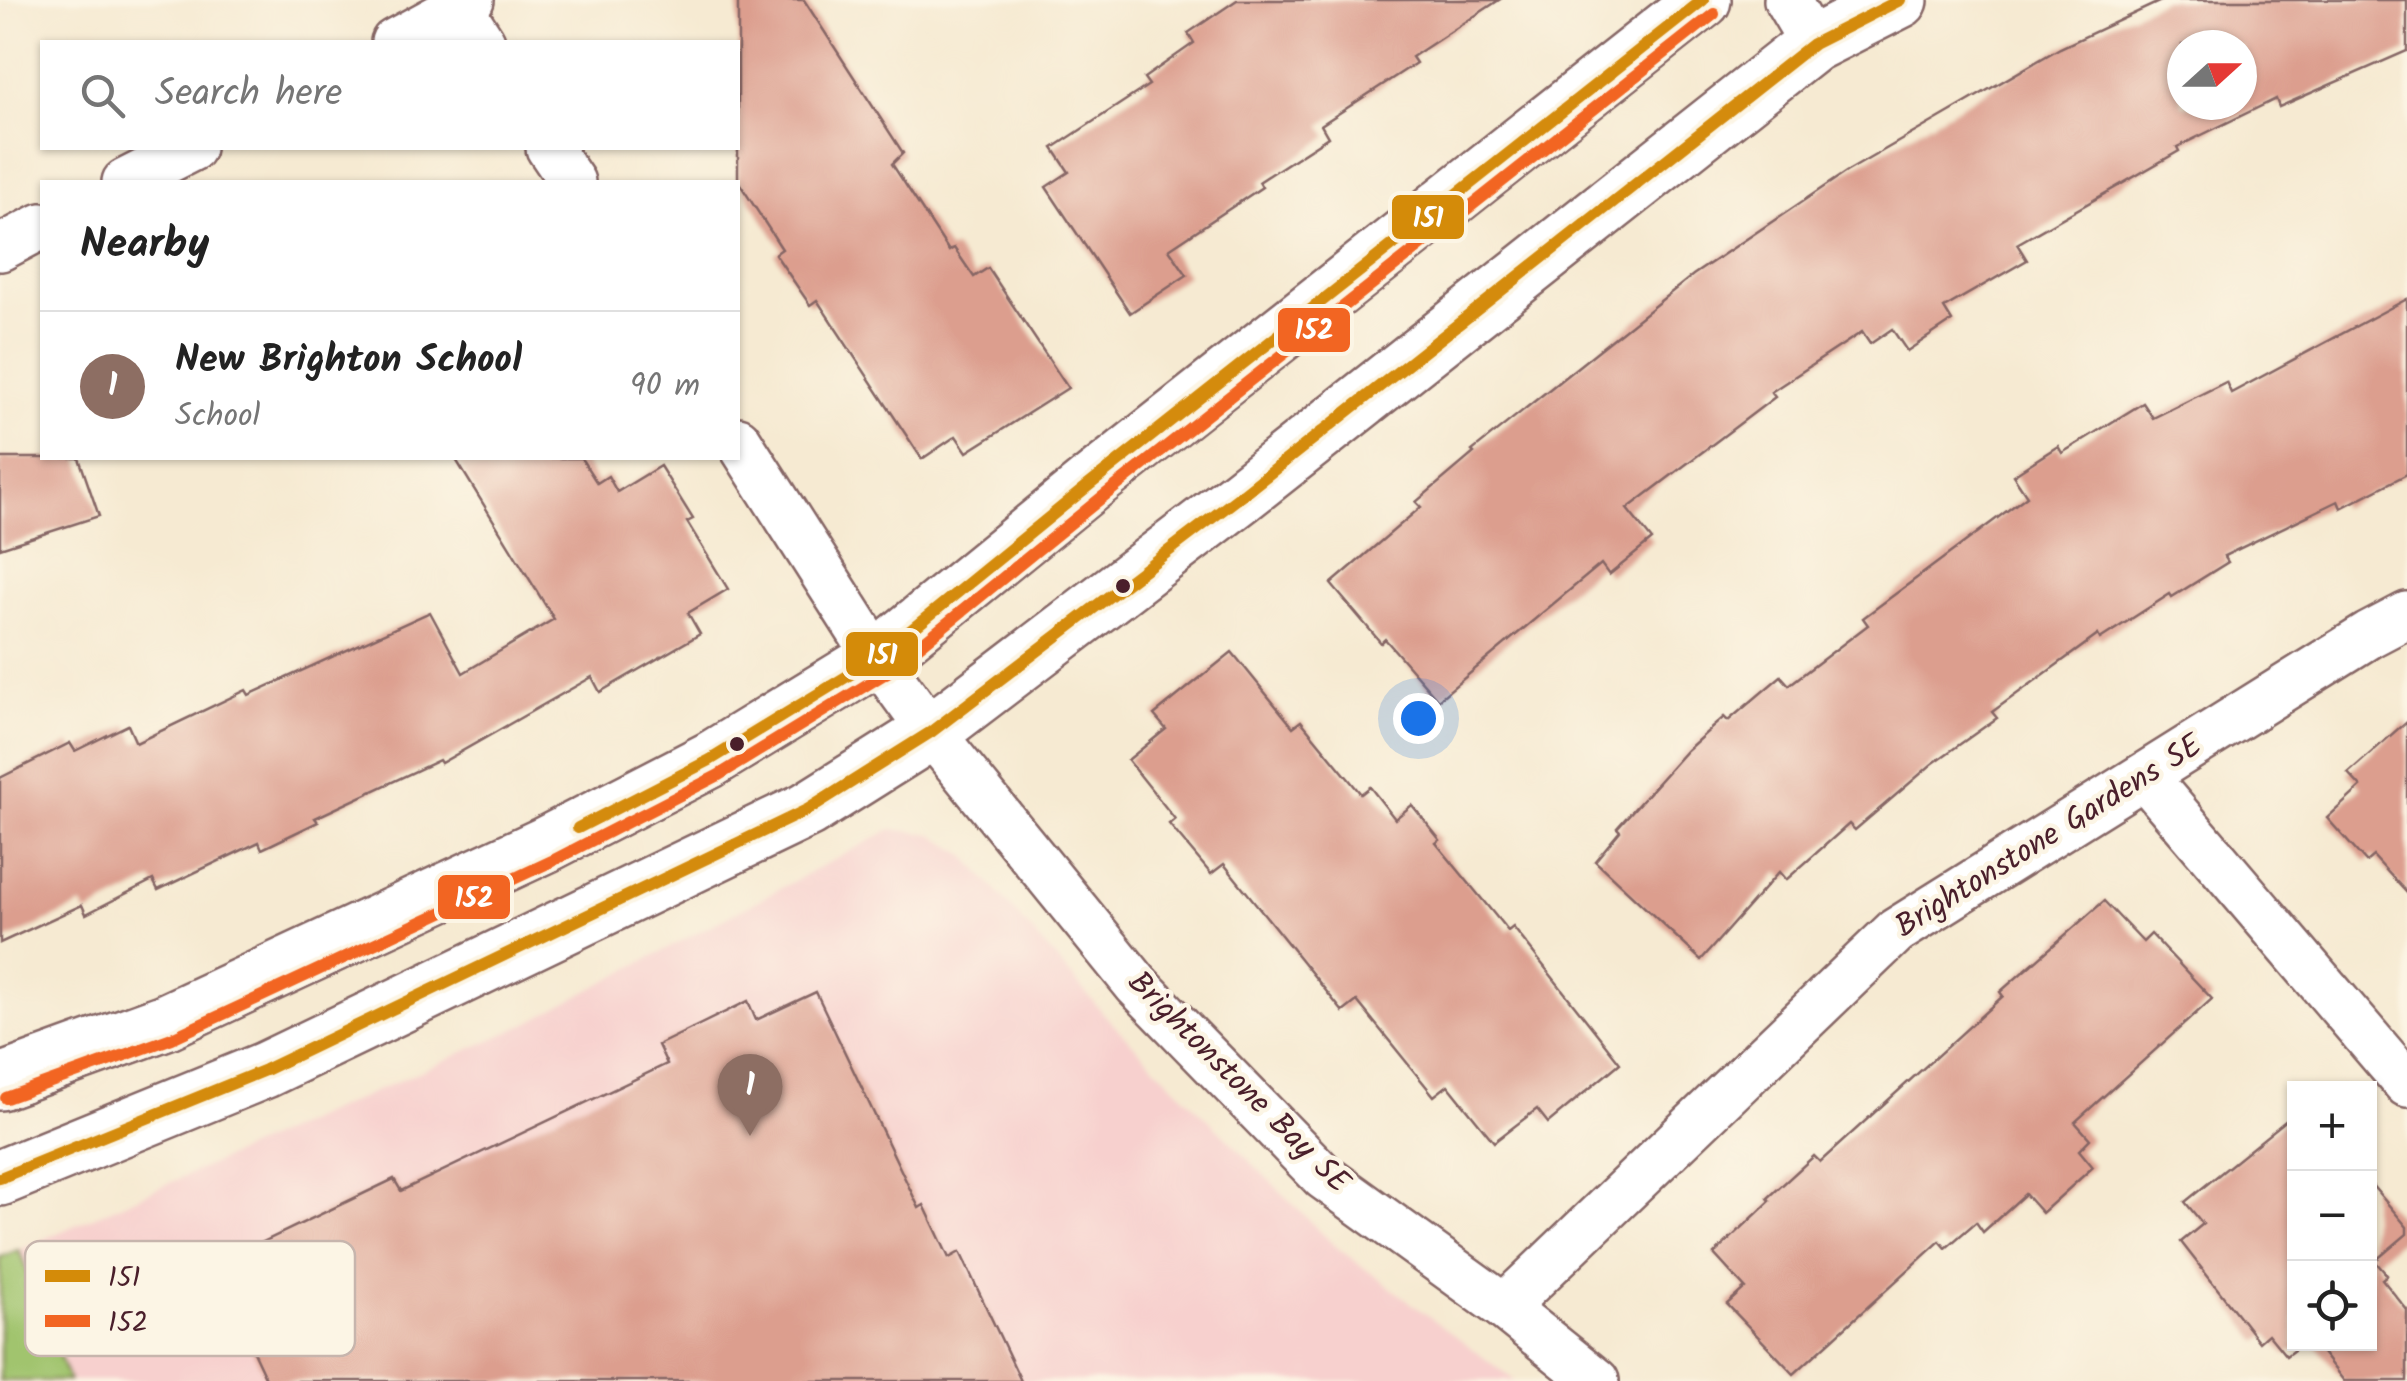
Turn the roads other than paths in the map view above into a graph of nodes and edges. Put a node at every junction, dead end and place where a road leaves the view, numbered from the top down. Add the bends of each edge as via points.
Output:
1 (1703, 0) edge
2 (1900, 0) edge
3 (471, 17) edge
4 (1800, 22) edge
5 (400, 40) edge
6 (188, 150) edge
7 (550, 150) edge
8 (130, 180) edge
9 (571, 180) edge
10 (40, 227) edge
11 (0, 248) edge
12 (740, 443) edge
13 (2407, 615) edge
14 (877, 658) junction
15 (931, 732) junction
16 (2144, 777) junction
17 (0, 1082) edge
18 (2407, 1084) edge
19 (0, 1178) edge
20 (1504, 1307) junction
21 (1596, 1381) edge

1 - 14 street
2 - 4 street
3 - 5 street
4 - 15 street via 1242,496
6 - 8 street
7 - 9 street
10 - 11 street
12 - 14 street, Brightonstone Bay SE
13 - 16 street, Brightonstone Gardens SE
14 - 15 street, Brightonstone Bay SE
14 - 17 street via 710,760 545,845 165,1022
15 - 19 street via 807,810 508,955 265,1070
15 - 20 street, Brightonstone Bay SE via 1136,985 1324,1177
16 - 18 street
16 - 20 street, Brightonstone Gardens SE via 1896,932
20 - 21 street, Brightonstone Bay SE

